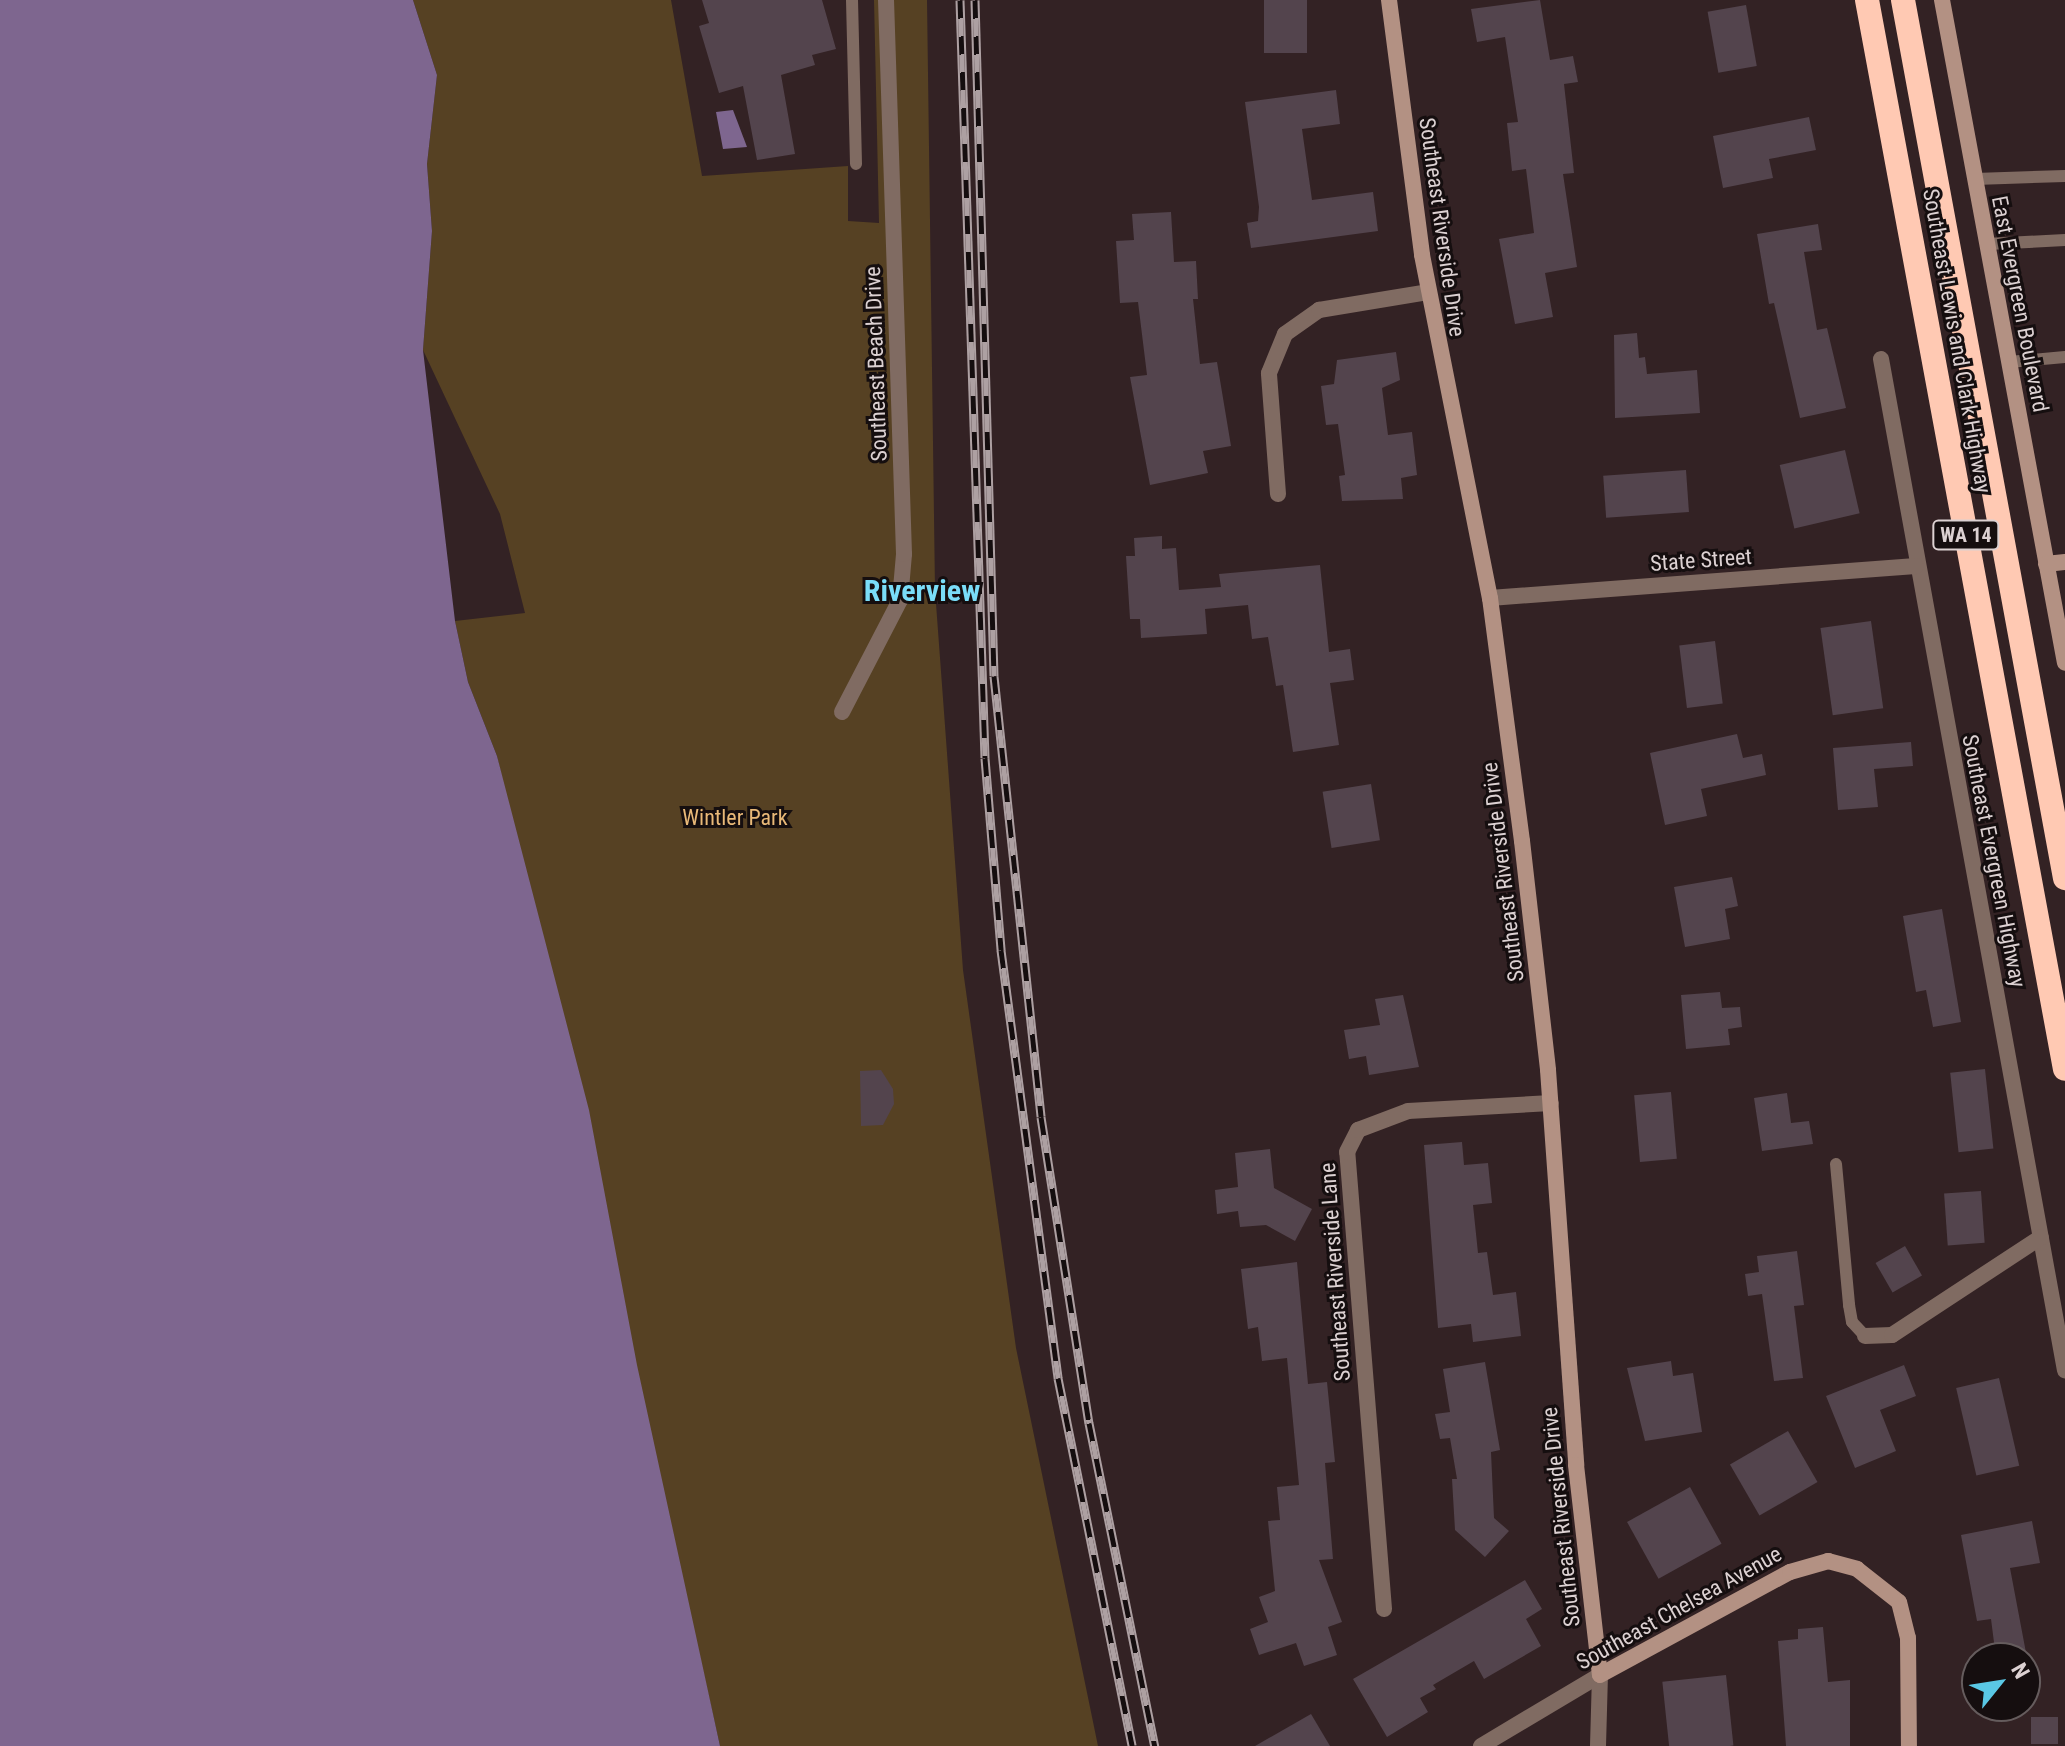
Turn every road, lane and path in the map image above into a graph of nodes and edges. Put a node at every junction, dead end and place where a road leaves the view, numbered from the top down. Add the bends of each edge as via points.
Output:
1 (852, 0) edge
2 (886, 0) edge
3 (1391, 0) edge
4 (1867, 0) edge
5 (1903, 0) edge
6 (1942, 0) edge
7 (856, 164) dead end
8 (2065, 176) edge
9 (1975, 179) junction
10 (2065, 240) edge
11 (1987, 244) junction
12 (1428, 292) junction
13 (2065, 357) edge
14 (1881, 359) dead end
15 (2009, 362) junction
16 (1278, 494) dead end
17 (2065, 562) edge
18 (2046, 564) junction
19 (1916, 566) junction
20 (1490, 598) junction
21 (2065, 663) edge
22 (842, 712) dead end
23 (2065, 878) edge
24 (2065, 1069) edge
25 (1551, 1103) junction
26 (1836, 1164) dead end
27 (2041, 1237) junction
28 (1865, 1336) joint
29 (2065, 1370) edge
30 (1384, 1609) dead end
31 (1600, 1675) junction
32 (1481, 1746) edge
33 (1598, 1746) edge
34 (1909, 1746) edge

1 - 7 lane
2 - 22 street, Southeast Beach Drive via 904,554 900,600
3 - 12 street, Southeast Riverside Drive
4 - 24 highway, Southeast Lewis and Clark Highway / WA 14
5 - 23 highway, Southeast Lewis and Clark Highway / WA 14
6 - 9 street, East Evergreen Boulevard
8 - 9 lane
9 - 11 street, East Evergreen Boulevard
10 - 11 lane
11 - 15 street, East Evergreen Boulevard
12 - 16 street via 1319,310 1285,334 1271,359 1268,387
12 - 20 street, Southeast Riverside Drive
13 - 15 lane
14 - 19 street, Southeast Evergreen Highway
15 - 18 street, East Evergreen Boulevard
17 - 18 street
18 - 21 street, East Evergreen Boulevard
19 - 20 street, State Street
19 - 27 street, Southeast Evergreen Highway
20 - 25 street, Southeast Riverside Drive
25 - 30 street, Southeast Riverside Lane via 1408,1111 1358,1130 1347,1152
25 - 31 street, Southeast Riverside Drive via 1576,1465
26 - 28 lane via 1849,1305 1852,1322
27 - 28 street via 1892,1335
27 - 29 street, Southeast Evergreen Highway
31 - 32 street, Southeast Chelsea Avenue
31 - 33 street, Southeast Riverside Drive
31 - 34 street, Southeast Chelsea Avenue via 1790,1572 1828,1561 1857,1569 1899,1602 1908,1638

